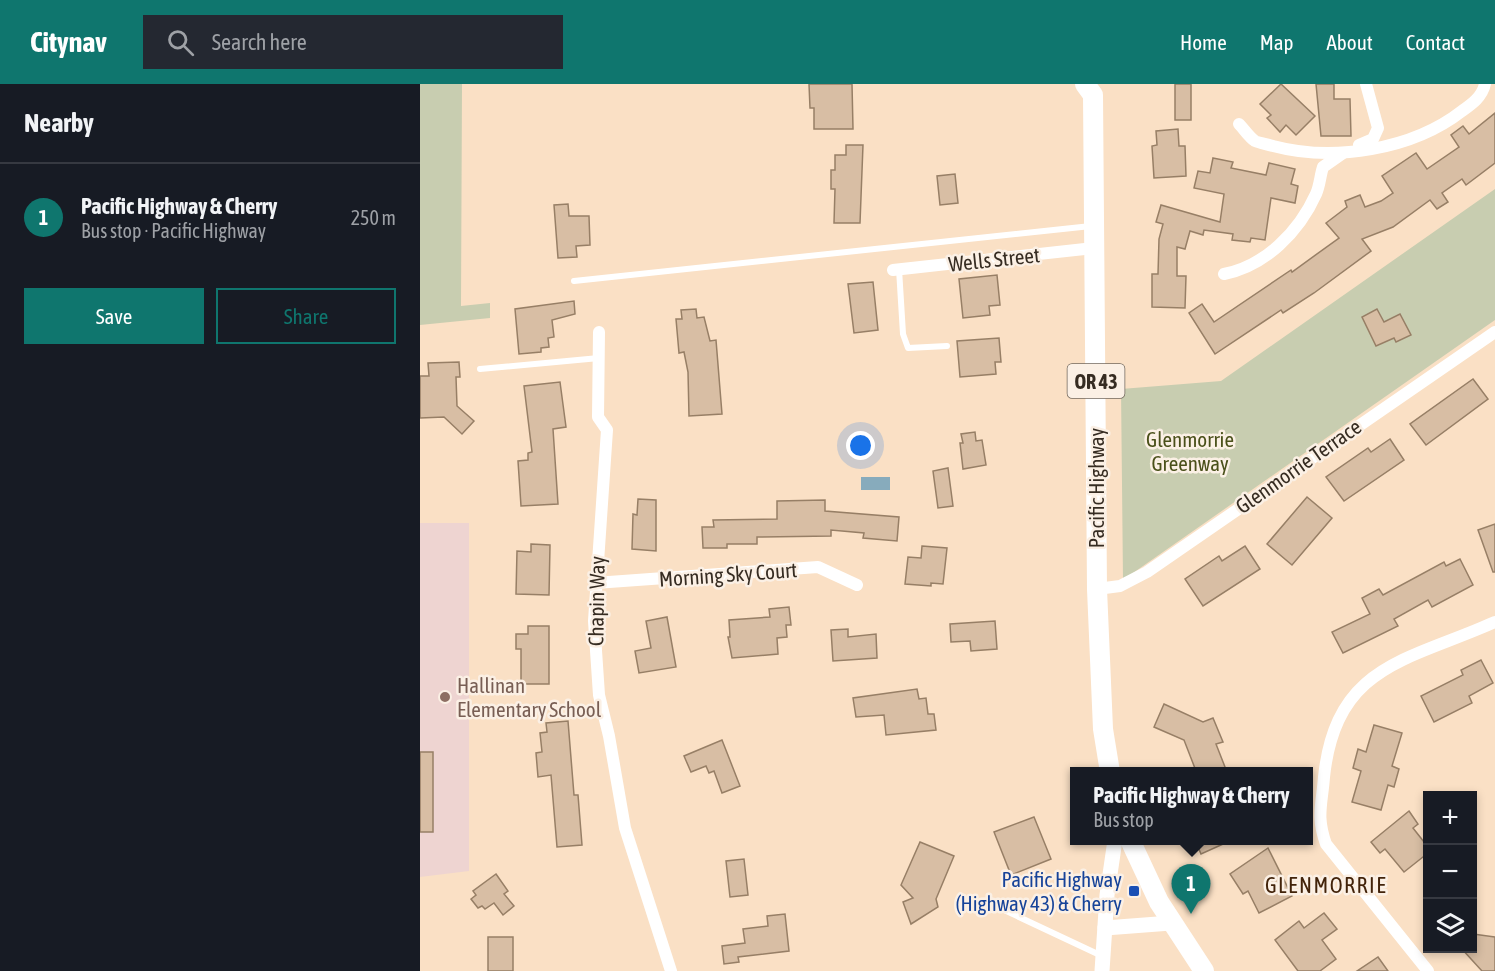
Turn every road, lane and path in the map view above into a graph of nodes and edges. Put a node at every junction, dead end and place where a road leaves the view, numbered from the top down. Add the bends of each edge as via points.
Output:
1 (1366, 84) edge
2 (1485, 84) edge
3 (1093, 88) edge
4 (1239, 123) dead end
5 (1345, 152) junction
6 (1094, 226) junction
7 (1094, 248) junction
8 (896, 270) joint
9 (1224, 274) dead end
10 (574, 281) dead end
11 (599, 332) dead end
12 (1495, 332) edge
13 (947, 346) dead end
14 (598, 358) junction
15 (480, 369) dead end
16 (595, 583) junction
17 (857, 585) dead end
18 (1097, 589) junction
19 (1495, 622) edge
20 (1109, 767) edge
21 (1114, 845) edge
22 (1132, 845) edge
23 (984, 902) dead end
24 (1171, 923) junction
25 (1105, 928) junction
26 (1103, 964) edge
27 (671, 971) edge
28 (1204, 971) edge
29 (1428, 971) edge

1 - 5 street via 1377,134
2 - 5 street via 1474,102 1428,131 1383,146
3 - 6 main road, Pacific Highway / OR 43
4 - 5 street via 1255,141 1273,146
5 - 9 street via 1323,167 1317,192 1283,241 1257,263
6 - 7 main road, Pacific Highway / OR 43
6 - 10 lane
7 - 8 street, Wells Street
7 - 18 main road, Pacific Highway / OR 43
8 - 13 lane via 908,348
11 - 14 street, Chapin Way
12 - 18 street, Glenmorrie Terrace via 1146,572 1120,586
14 - 15 lane
14 - 16 street, Chapin Way via 598,417 607,430
16 - 17 street, Morning Sky Court via 818,567
16 - 27 street, Chapin Way via 594,649 599,695 625,828
18 - 20 main road, Pacific Highway / OR 43 via 1103,729
19 - 29 street via 1388,666 1367,681 1341,713 1326,757 1319,824 1326,844
21 - 25 street
22 - 24 main road
23 - 26 lane
24 - 25 street
24 - 28 main road
25 - 26 street

